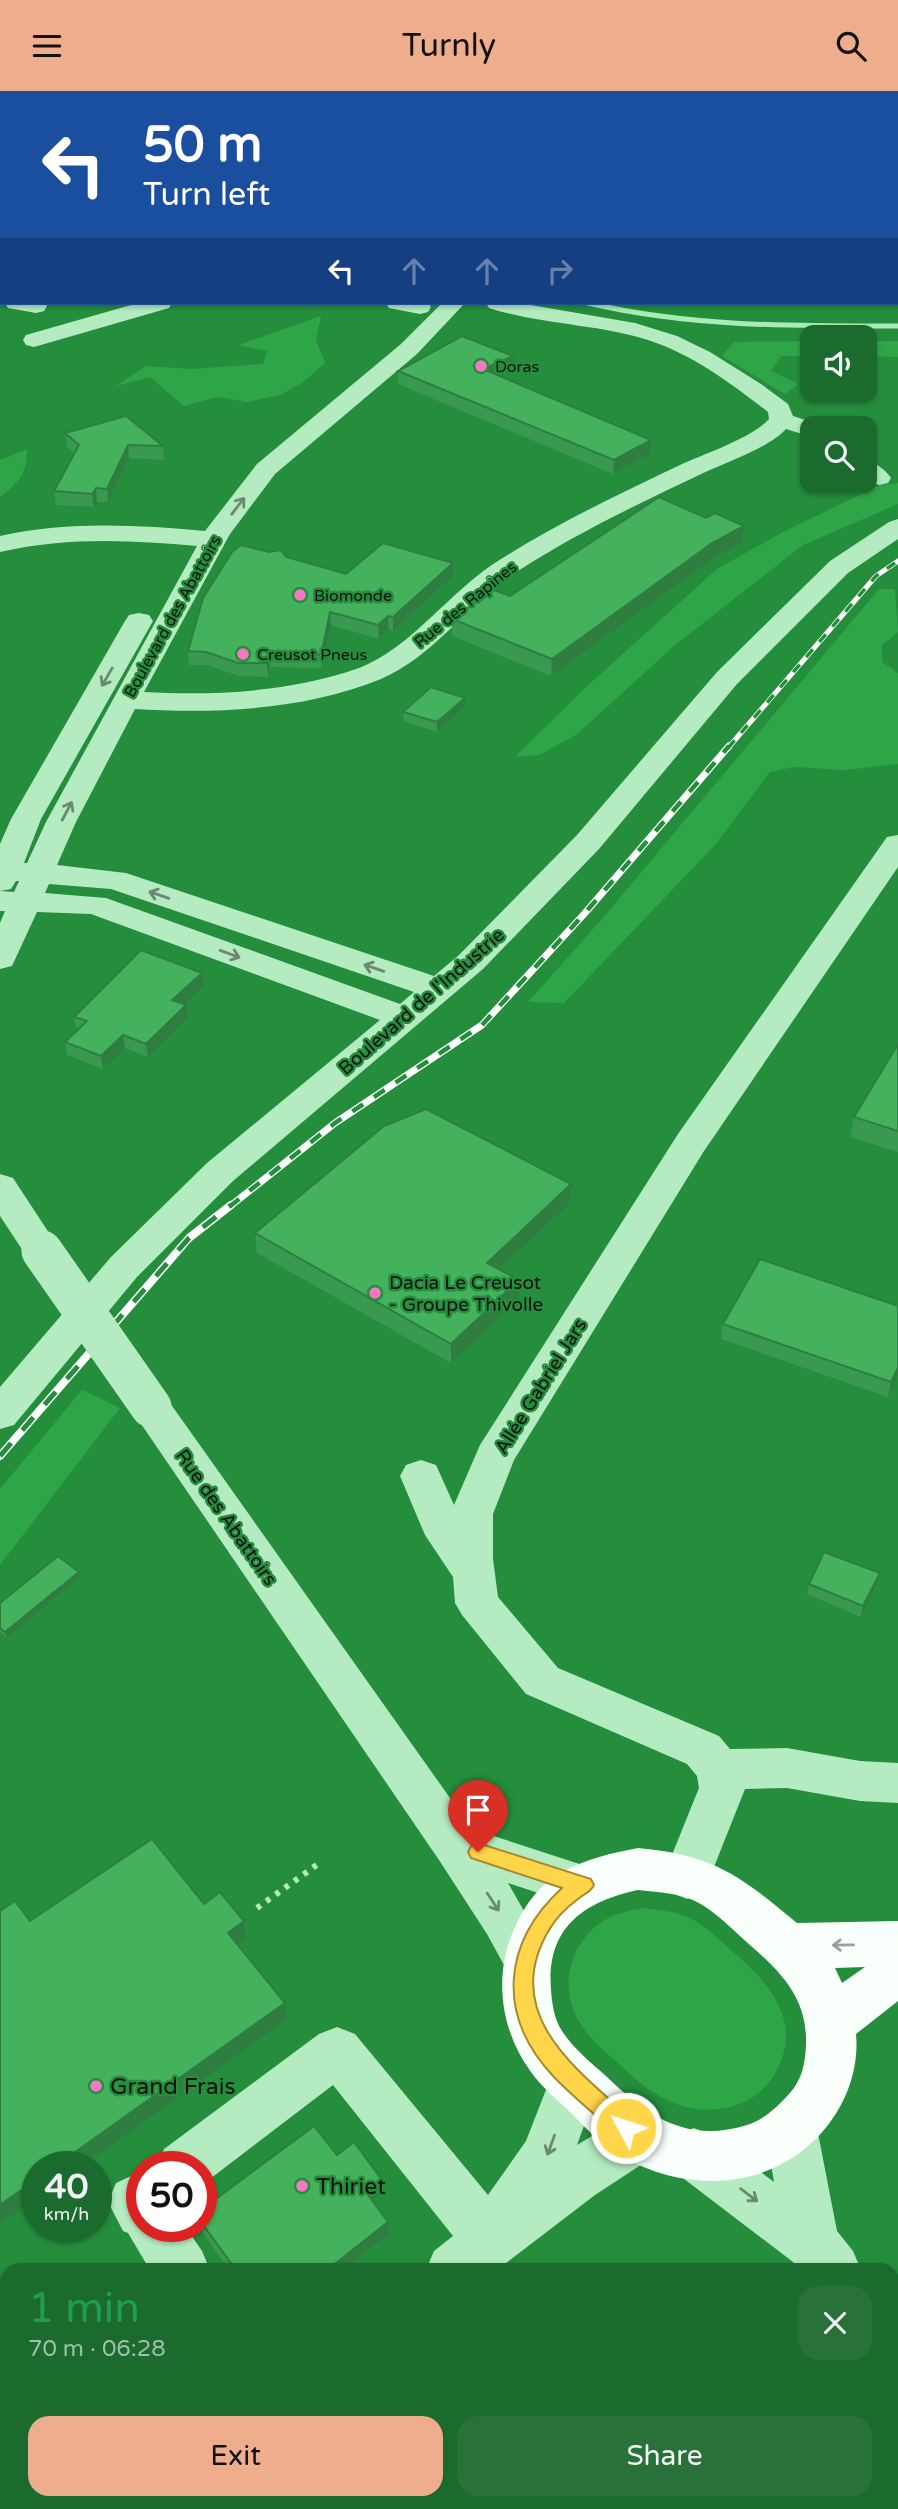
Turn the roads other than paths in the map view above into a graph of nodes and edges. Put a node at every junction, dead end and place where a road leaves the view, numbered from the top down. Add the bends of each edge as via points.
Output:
1 (154, 305) edge
2 (413, 305) edge
3 (503, 308) edge
4 (457, 315) edge
5 (34, 340) dead end
6 (334, 381) dead end
7 (781, 420) junction
8 (800, 426) edge
9 (208, 506) dead end
10 (898, 527) edge
11 (200, 538) junction
12 (0, 544) edge
13 (173, 560) dead end
14 (147, 606) dead end
15 (125, 700) junction
16 (32, 809) junction
17 (0, 830) edge
18 (898, 844) edge
19 (37, 872) junction
20 (5, 886) edge
21 (0, 959) edge
22 (439, 989) junction
23 (406, 1018) junction
24 (0, 1187) edge
25 (0, 1414) edge
26 (421, 1476) dead end
27 (474, 1574) junction
28 (719, 1769) junction
29 (898, 1783) edge
30 (456, 1845) junction
31 (688, 1877) junction
32 (584, 1885) junction
33 (898, 1944) edge
34 (787, 1946) junction
35 (527, 1960) junction
36 (898, 1976) edge
37 (830, 2024) junction
38 (573, 2081) junction
39 (791, 2128) junction
40 (638, 2137) junction
41 (204, 2151) edge
42 (694, 2154) junction
43 (163, 2242) edge
44 (471, 2255) edge
45 (823, 2256) edge
46 (178, 2263) edge

1 - 5 street
2 - 6 street
3 - 7 street via 657,335 764,396 780,408
11 -> 4 street, Boulevard des Abattoirs via 266,469 409,349
7 - 8 street
7 - 15 street, Rue des Rapines via 751,441 507,566 402,657 369,676 258,697 167,703
9 - 11 street, Boulevard des Abattoirs
10 - 22 street, Boulevard de l'Industrie via 839,567 726,678 588,842
11 - 12 street via 98,531 48,534
11 - 13 street, Boulevard des Abattoirs
11 - 15 street, Boulevard des Abattoirs
14 -> 16 street, Boulevard des Abattoirs
19 -> 15 street, Boulevard des Abattoirs
16 - 17 street
16 - 20 street, Boulevard des Abattoirs
18 - 27 street, Allée Gabriel Jars via 691,1143 495,1456 472,1514
19 - 20 street, Boulevard des Abattoirs
22 -> 19 street via 114,880
20 - 21 street, Boulevard des Abattoirs
20 -> 23 street via 95,905
22 - 23 street, Boulevard de l'Industrie
23 - 25 street, Boulevard de l'Industrie via 220,1172 124,1267
24 - 30 street, Rue des Abattoirs, bridge
26 - 27 street via 446,1535
27 - 28 street, Allée Gabriel Jars via 477,1603 542,1681 703,1750
28 - 29 street via 787,1768
28 - 31 street via 722,1788
30 - 32 street
30 -> 35 street, Rue des Abattoirs
31 - 32 main road via 638,1869
31 - 34 main road via 735,1901
32 - 35 main road via 548,1914
33 -> 34 main road
34 - 37 main road via 809,1970 826,2003
35 - 38 main road via 527,2010 541,2043
36 - 37 main road via 875,1987
37 - 39 main road via 828,2073 813,2105
38 - 40 main road
38 -> 44 street via 547,2157
39 - 42 main road via 756,2149 719,2157
39 - 45 street
40 - 42 main road via 680,2154
40 - 44 street via 576,2176
41 - 44 street via 337,2051
42 -> 45 street
43 - 46 street

